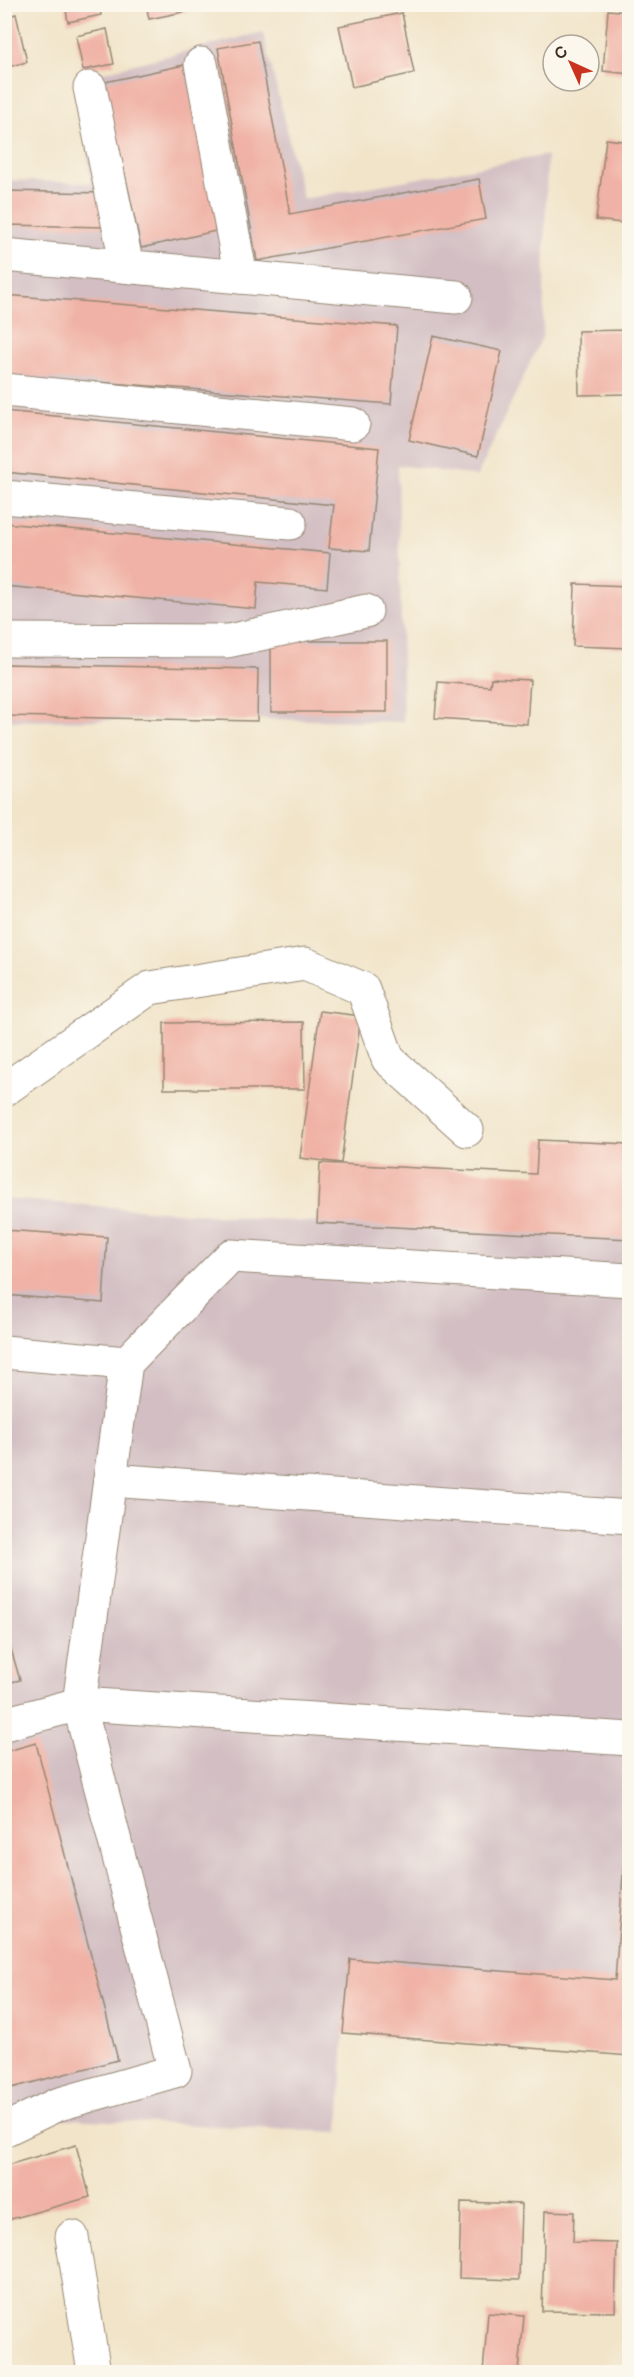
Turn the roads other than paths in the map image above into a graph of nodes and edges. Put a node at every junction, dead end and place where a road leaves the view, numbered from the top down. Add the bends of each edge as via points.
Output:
1 (201, 64) dead end
2 (90, 88) dead end
3 (4, 255) edge
4 (127, 267) junction
5 (241, 277) junction
6 (456, 297) dead end
7 (4, 390) edge
8 (353, 424) dead end
9 (4, 497) edge
10 (290, 523) dead end
11 (366, 611) dead end
12 (4, 640) edge
13 (4, 1090) edge
14 (467, 1130) dead end
15 (630, 1280) edge
16 (4, 1352) edge
17 (126, 1364) junction
18 (110, 1480) junction
19 (630, 1517) edge
20 (79, 1704) junction
21 (4, 1724) edge
22 (630, 1739) edge
23 (4, 2130) edge
24 (72, 2237) dead end
25 (94, 2373) edge

1 - 5 street
2 - 4 street
3 - 4 street
4 - 5 street
5 - 6 street
7 - 8 street
9 - 10 street
11 - 12 street via 228,641
13 - 14 street via 150,988 305,964 363,989 388,1059
15 - 17 street via 231,1256
16 - 17 street
17 - 18 street
18 - 19 street
18 - 20 street
20 - 21 street
20 - 22 street
20 - 23 street via 175,2072 56,2105
24 - 25 street

